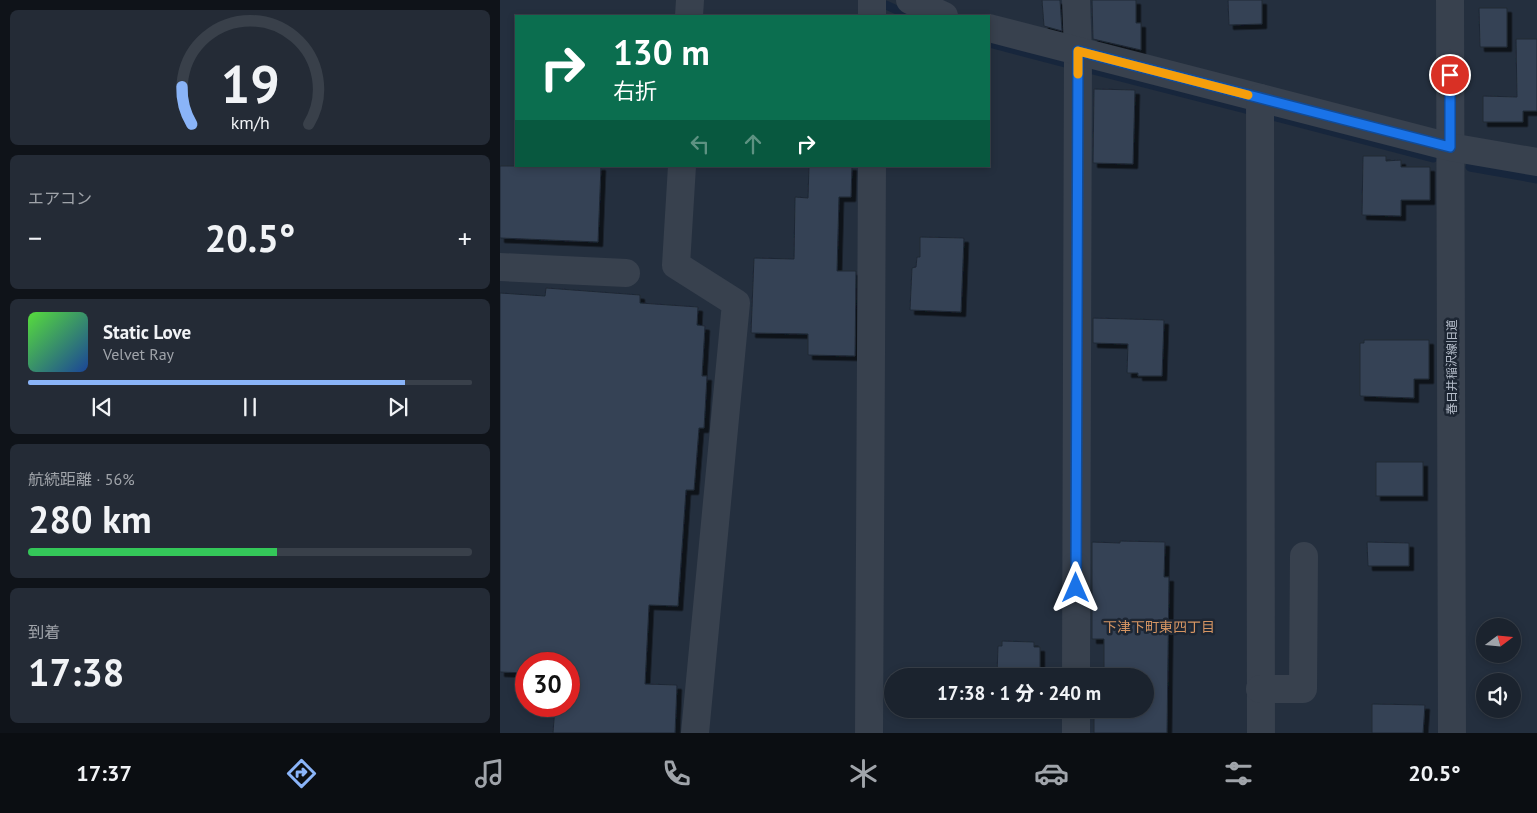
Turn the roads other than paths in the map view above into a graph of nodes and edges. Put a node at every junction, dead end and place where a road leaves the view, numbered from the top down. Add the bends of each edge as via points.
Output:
1 (690, 0) edge
2 (872, 0) edge
3 (910, 0) edge
4 (1076, 0) edge
5 (1456, 1) edge
6 (689, 15) edge
7 (872, 15) edge
8 (942, 15) edge
9 (990, 28) edge
10 (1078, 51) junction
11 (1260, 98) junction
12 (1450, 147) junction
13 (1537, 162) edge
14 (682, 167) edge
15 (872, 167) edge
16 (500, 267) edge
17 (626, 273) dead end
18 (1304, 556) dead end
19 (1076, 668) edge
20 (1260, 689) junction
21 (1076, 718) edge
22 (695, 733) edge
23 (870, 733) edge
24 (1076, 733) edge
25 (1261, 733) edge
26 (1452, 733) edge

1 - 6 street
2 - 7 street
3 - 8 street
4 - 10 street
5 - 12 street, 春日井稲沢線旧道
9 - 10 street
10 - 11 street
10 - 19 street
11 - 12 street
11 - 20 street
12 - 13 street
12 - 26 street, 春日井稲沢線旧道
14 - 22 street via 676,265 736,303
15 - 23 street
16 - 17 street
18 - 20 street via 1303,689
20 - 25 street
21 - 24 street

